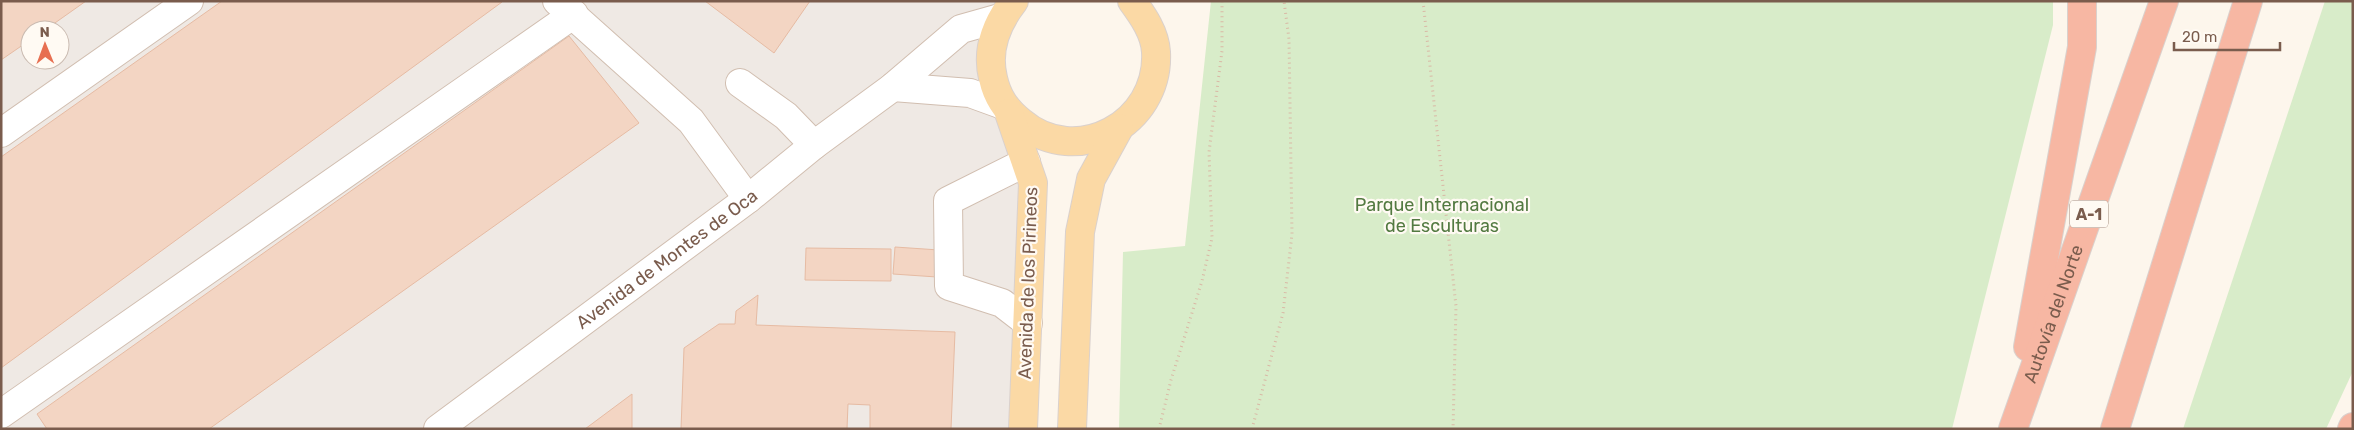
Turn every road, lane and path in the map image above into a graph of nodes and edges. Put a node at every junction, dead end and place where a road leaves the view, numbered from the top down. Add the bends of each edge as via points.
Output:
1 (189, 1) edge
2 (1132, 1) edge
3 (1222, 1) edge
4 (1284, 1) edge
5 (1423, 1) edge
6 (2082, 1) edge
7 (2164, 1) edge
8 (2248, 1) edge
9 (566, 8) edge
10 (1007, 10) edge
11 (740, 82) dead end
12 (893, 87) junction
13 (1006, 108) junction
14 (1119, 128) junction
15 (1, 133) edge
16 (814, 145) junction
17 (1026, 162) junction
18 (748, 199) junction
19 (1028, 323) junction
20 (1, 414) edge
21 (1, 421) edge
22 (2013, 428) edge
23 (7, 429) edge
24 (438, 429) edge
25 (1023, 429) edge
26 (1072, 429) edge
27 (1159, 429) edge
28 (1252, 429) edge
29 (1453, 429) edge
30 (2115, 429) edge

1 - 15 street
2 - 14 main road via 1148,22 1156,51 1154,81 1141,107
3 - 27 path via 1222,51 1209,152 1212,238
4 - 28 path via 1290,39 1292,234 1284,313
5 - 29 path via 1456,306
6 - 22 highway via 2082,47
7 - 22 highway, Autovía del Norte / A-1
8 - 30 highway
9 - 18 street via 692,121
9 - 20 street
10 - 12 street, Avenida de Montes de Oca via 961,29
10 - 13 main road, Avenida de los Pirineos via 991,45 990,66 995,88
11 - 16 street via 786,116
12 - 13 street via 970,93
12 - 16 street, Avenida de Montes de Oca
13 - 14 main road via 1032,132 1061,141 1091,140
13 - 17 main road, Avenida de los Pirineos
14 - 26 main road via 1091,179 1080,232
16 - 18 street, Avenida de Montes de Oca
17 - 19 main road, Avenida de los Pirineos via 1033,183
17 - 19 street via 948,201 950,286 1002,302
18 - 24 street, Avenida de Montes de Oca
19 - 25 main road, Avenida de los Pirineos
21 - 23 street

